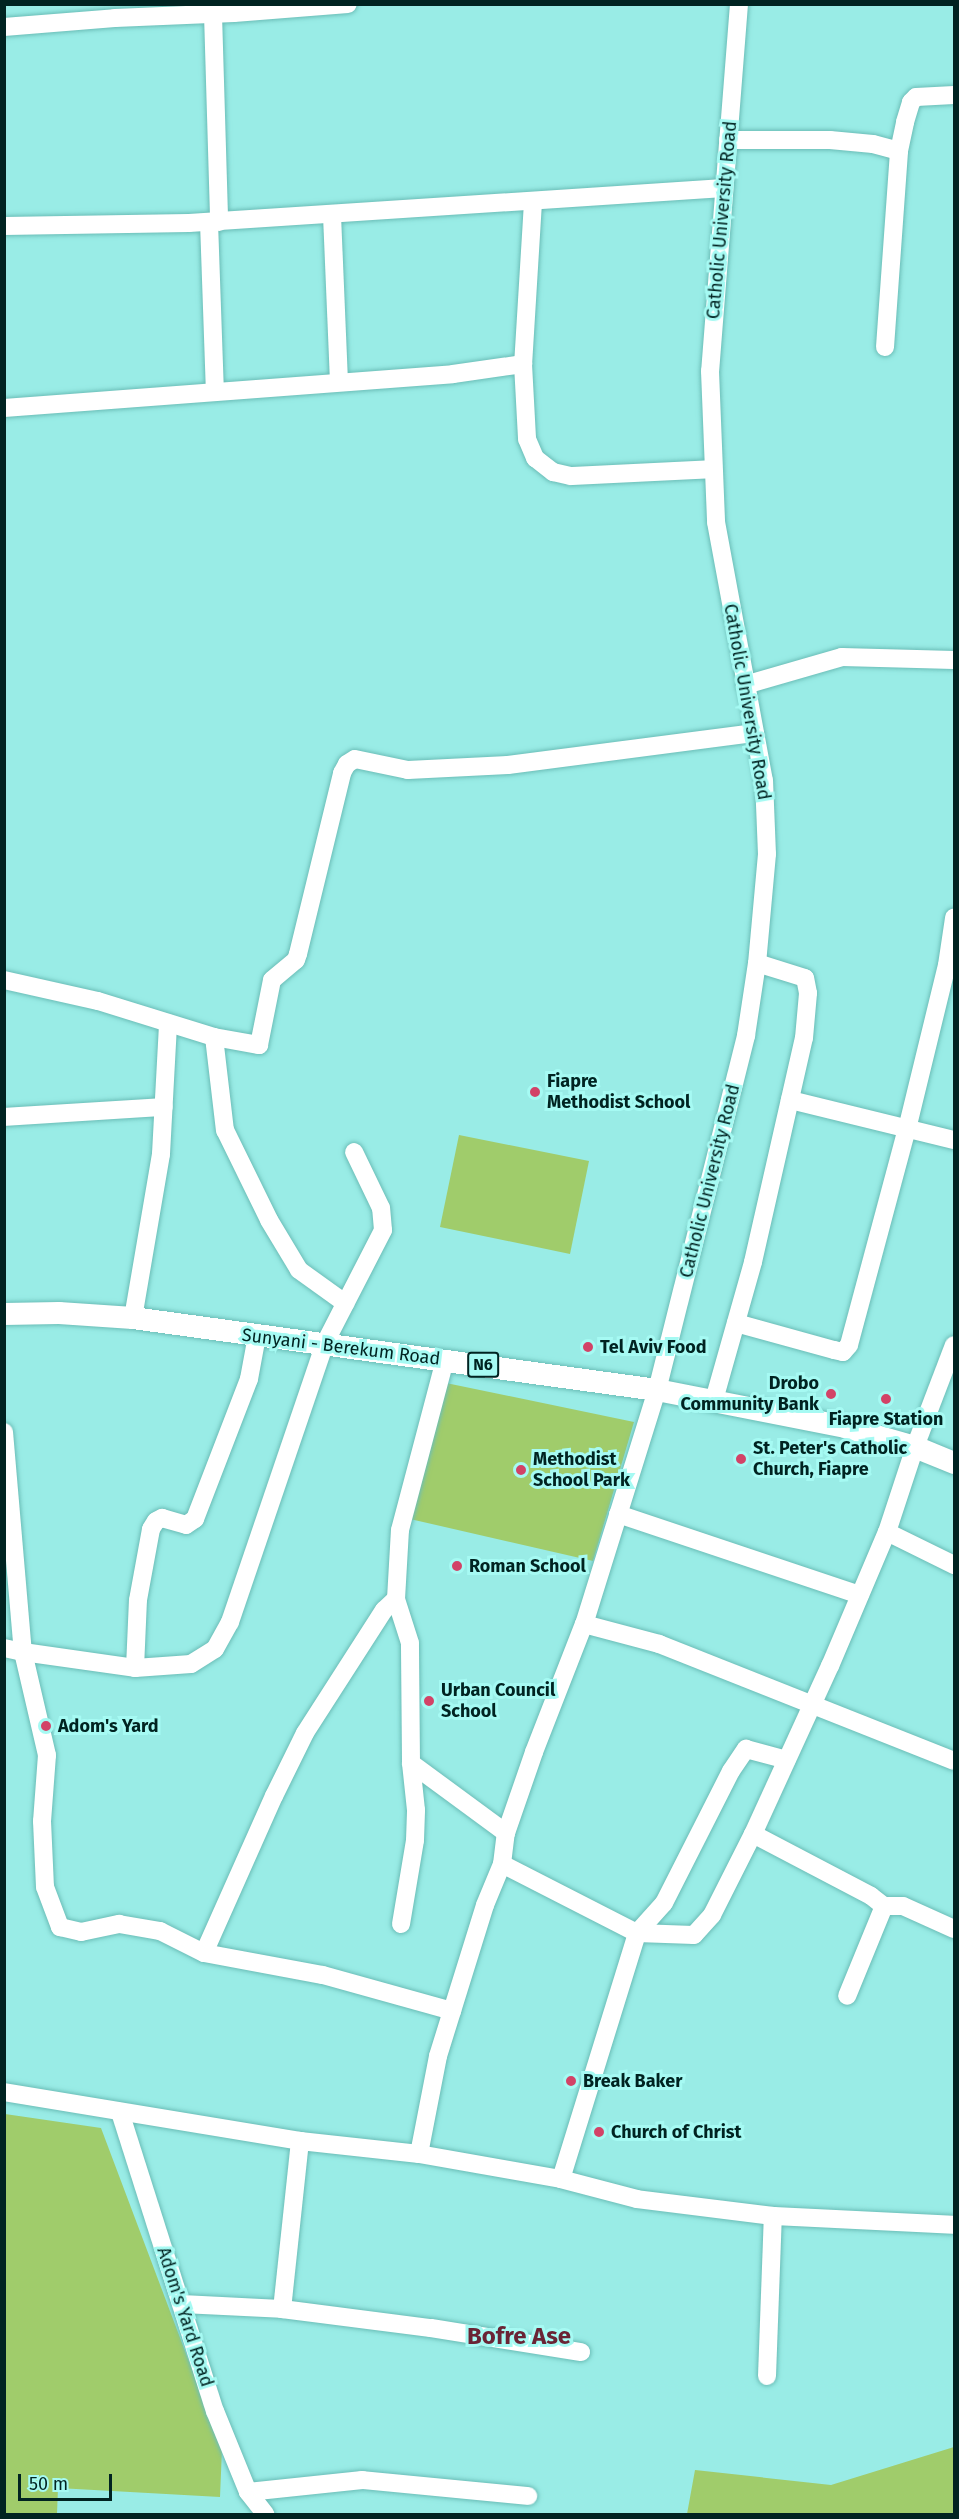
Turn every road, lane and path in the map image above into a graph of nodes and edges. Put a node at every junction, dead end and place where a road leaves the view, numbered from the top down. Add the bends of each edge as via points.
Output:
1 (348, 4) edge
2 (736, 5) edge
3 (234, 9) edge
4 (213, 14) junction
5 (4, 27) edge
6 (954, 95) edge
7 (728, 140) junction
8 (899, 151) junction
9 (724, 188) junction
10 (532, 202) junction
11 (332, 215) junction
12 (214, 222) junction
13 (4, 226) edge
14 (885, 347) dead end
15 (523, 364) junction
16 (339, 381) junction
17 (215, 392) junction
18 (4, 408) edge
19 (712, 469) junction
20 (954, 660) edge
21 (745, 685) junction
22 (755, 733) junction
23 (954, 918) edge
24 (757, 963) junction
25 (4, 980) edge
26 (168, 1023) junction
27 (213, 1037) junction
28 (790, 1100) junction
29 (164, 1107) junction
30 (4, 1117) edge
31 (907, 1129) junction
32 (954, 1140) edge
33 (354, 1152) dead end
34 (345, 1303) junction
35 (4, 1314) edge
36 (133, 1318) junction
37 (736, 1323) junction
38 (256, 1336) junction
39 (324, 1343) junction
40 (954, 1345) edge
41 (445, 1360) junction
42 (657, 1390) junction
43 (714, 1400) junction
44 (4, 1432) edge
45 (915, 1447) junction
46 (954, 1463) edge
47 (618, 1514) junction
48 (887, 1532) junction
49 (954, 1565) edge
50 (860, 1595) junction
51 (396, 1599) junction
52 (584, 1624) junction
53 (4, 1648) edge
54 (23, 1652) junction
55 (135, 1668) junction
56 (812, 1706) junction
57 (787, 1760) junction
58 (954, 1761) edge
59 (411, 1763) junction
60 (506, 1833) junction
61 (753, 1834) junction
62 (502, 1864) junction
63 (884, 1906) junction
64 (401, 1924) dead end
65 (954, 1929) edge
66 (638, 1934) junction
67 (204, 1953) junction
68 (846, 1996) dead end
69 (452, 2011) junction
70 (4, 2092) edge
71 (120, 2112) junction
72 (300, 2141) junction
73 (420, 2154) junction
74 (561, 2179) junction
75 (773, 2216) junction
76 (954, 2225) edge
77 (181, 2304) junction
78 (282, 2309) junction
79 (581, 2352) dead end
80 (767, 2376) dead end
81 (248, 2492) junction
82 (528, 2496) dead end
83 (265, 2514) edge

1 - 3 street
2 - 7 street, Catholic University Road
3 - 4 street
4 - 5 street
4 - 12 street
6 - 8 street via 916,96 911,102
7 - 8 street via 830,140
7 - 9 street, Catholic University Road
8 - 14 street
9 - 10 street
9 - 19 street, Catholic University Road via 710,371
10 - 11 street
10 - 15 street
11 - 12 street
11 - 16 street
12 - 13 street
12 - 17 street
15 - 16 street via 453,374
15 - 19 street via 527,439 535,458 553,472 571,476
16 - 17 street
17 - 18 street
19 - 21 street, Catholic University Road via 724,572
20 - 21 street via 842,657
21 - 22 street, Catholic University Road
22 - 24 street, Catholic University Road via 764,780 767,854
22 - 27 street via 508,765 408,770 355,759 342,773 298,954 272,980 259,1045
23 - 31 street via 947,965
24 - 28 street via 805,978 808,993 804,1038
24 - 42 street, Catholic University Road via 746,1036
25 - 26 street via 98,1001
26 - 27 street
26 - 29 street
27 - 34 street via 225,1130 269,1220 299,1270
28 - 31 street
28 - 37 street
29 - 30 street
29 - 36 street via 161,1154
31 - 32 street
31 - 37 street via 849,1345 843,1352
33 - 34 street via 381,1208 383,1230
34 - 39 street
35 - 36 main road, Sunyani - Berekum Road / N6
36 - 38 main road, Sunyani - Berekum Road / N6
37 - 43 street
38 - 39 main road, Sunyani - Berekum Road / N6
38 - 55 street via 249,1379 195,1519 186,1525 162,1518 151,1528 138,1600
39 - 41 main road, Sunyani - Berekum Road / N6
39 - 55 street via 230,1622 215,1649 191,1664
40 - 45 street
41 - 42 main road, Sunyani - Berekum Road / N6
41 - 51 street via 400,1530
42 - 43 main road, Sunyani - Berekum Road / N6
42 - 47 street, Catholic University Road
43 - 45 main road, Sunyani - Berekum Road / N6 via 845,1427
44 - 54 street
45 - 46 main road, Sunyani - Berekum Road / N6
45 - 48 street
47 - 50 street
47 - 52 street, Catholic University Road
48 - 49 street
48 - 50 street
50 - 56 street
51 - 59 street via 410,1643
51 - 67 street via 384,1610 305,1733
52 - 56 street via 659,1644
52 - 60 street, Catholic University Road
53 - 54 street
54 - 55 street
54 - 67 street via 47,1755 42,1821 45,1887 60,1927 81,1932 119,1924 160,1931
56 - 57 street
56 - 58 street
57 - 61 street
57 - 66 street via 747,1749 731,1771 664,1903
59 - 60 street
59 - 64 street via 415,1840
60 - 62 street, Catholic University Road
61 - 63 street
61 - 66 street via 712,1915 694,1935
62 - 66 street
62 - 69 street, Catholic University Road
63 - 65 street via 903,1906
63 - 68 street
66 - 74 street
67 - 69 street via 323,1976
69 - 73 street, Catholic University Road via 438,2056
70 - 71 street
71 - 72 street
71 - 77 street, Adom's Yard Road
72 - 73 street
72 - 78 street
73 - 74 street
74 - 75 street via 637,2199
75 - 76 street
75 - 80 street
77 - 78 street
77 - 81 street, Adom's Yard Road via 215,2411
78 - 79 street
81 - 82 street via 362,2480
81 - 83 street, Adom's Yard Road

